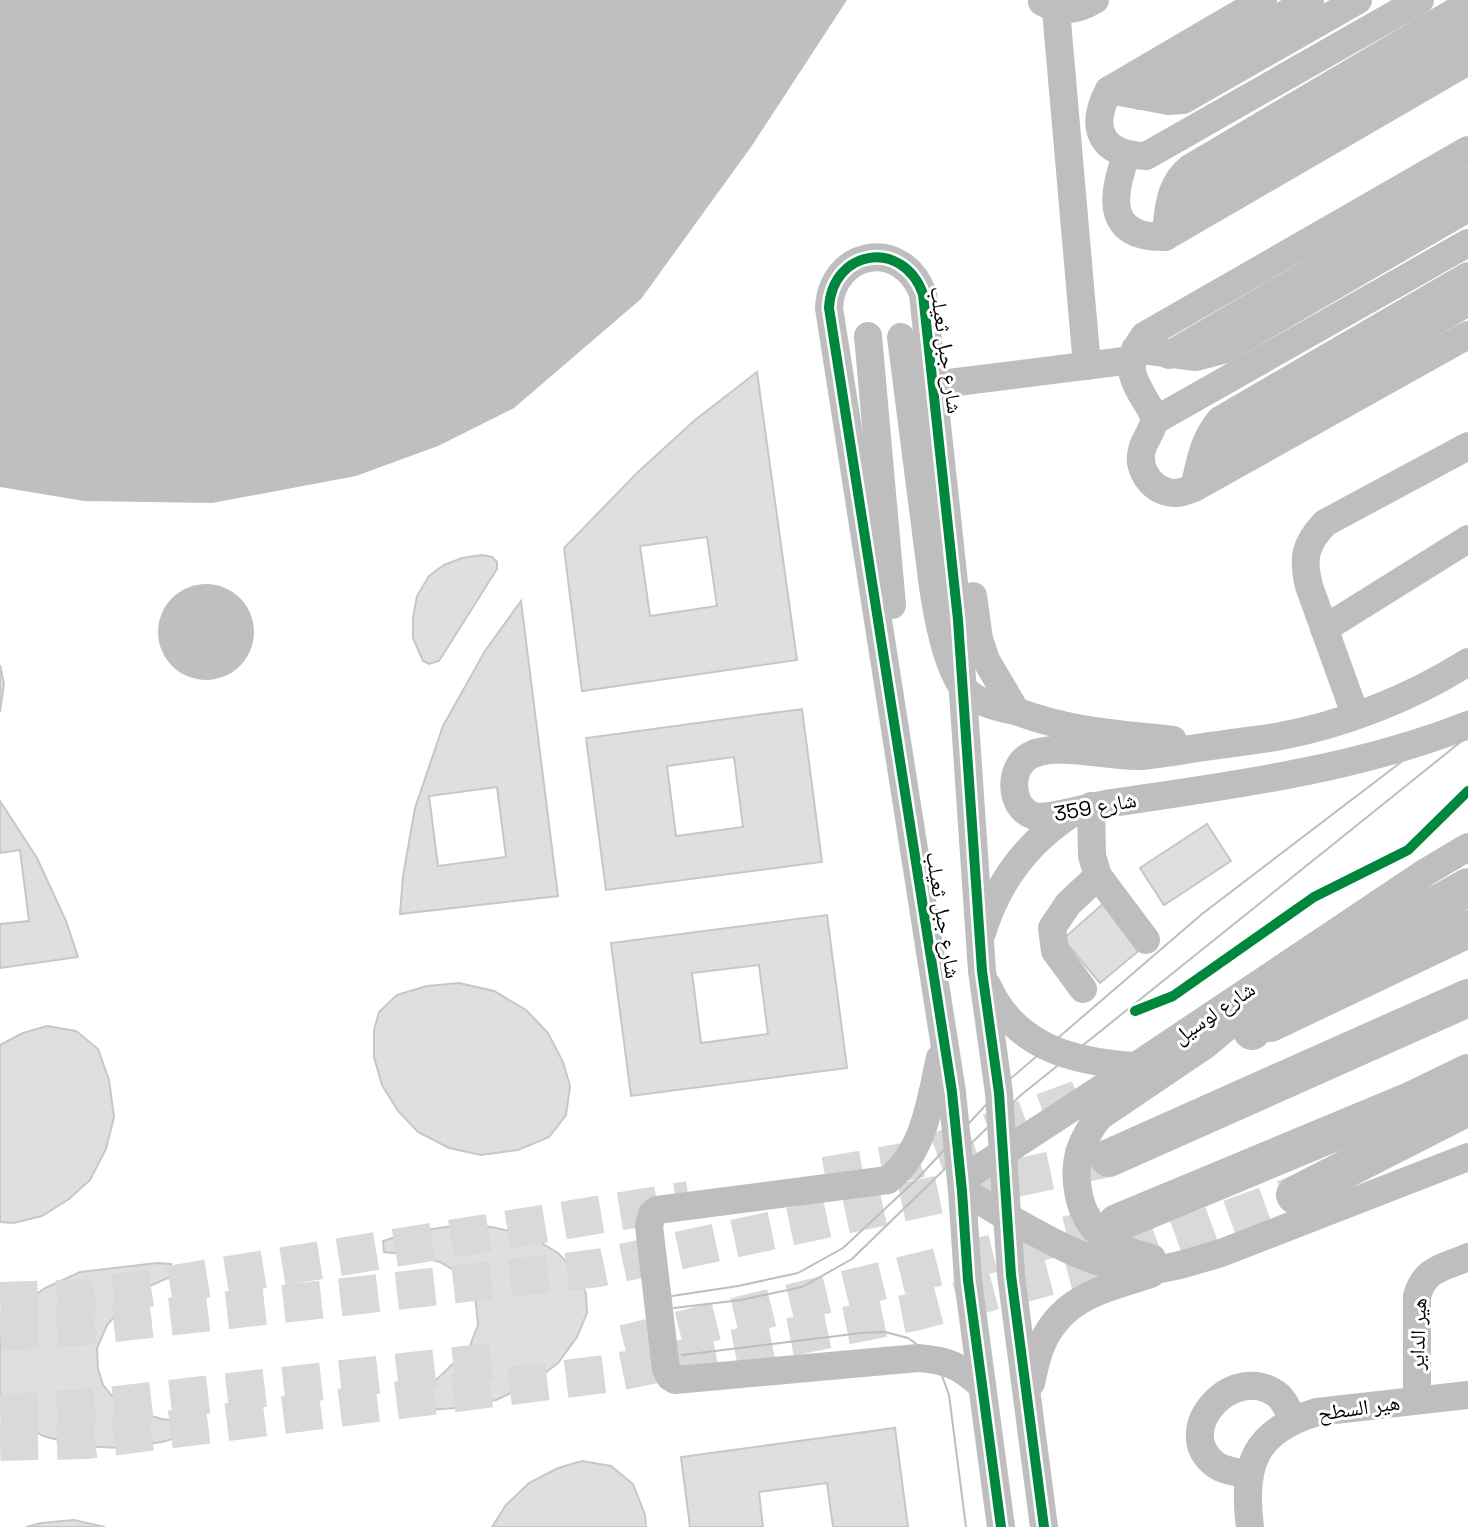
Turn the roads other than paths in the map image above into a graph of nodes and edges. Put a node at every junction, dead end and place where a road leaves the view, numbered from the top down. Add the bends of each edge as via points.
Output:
1 (1262, 0) edge
2 (1310, 0) edge
3 (1358, 0) edge
4 (1420, 0) edge
5 (1068, 4) edge
6 (1468, 4) edge
7 (1468, 32) edge
8 (1468, 61) edge
9 (1109, 90) junction
10 (1140, 96) junction
11 (1468, 150) edge
12 (1126, 156) junction
13 (1468, 181) edge
14 (1169, 208) junction
15 (1468, 208) edge
16 (1165, 237) junction
17 (1468, 243) edge
18 (1468, 276) edge
19 (1468, 302) edge
20 (1468, 335) edge
21 (868, 336) dead end
22 (901, 337) dead end
23 (1133, 355) junction
24 (1169, 355) junction
25 (1087, 366) junction
26 (933, 385) junction
27 (1154, 421) junction
28 (1468, 446) edge
29 (1200, 459) junction
30 (1194, 488) junction
31 (949, 537) junction
32 (1468, 539) edge
33 (1324, 629) junction
34 (1468, 662) edge
35 (962, 687) junction
36 (1016, 711) junction
37 (1355, 714) junction
38 (1468, 725) edge
39 (1214, 745) junction
40 (1085, 807) junction
41 (1468, 847) edge
42 (916, 869) junction
43 (1098, 876) junction
44 (1468, 887) edge
45 (1468, 929) edge
46 (1332, 933) junction
47 (1146, 940) dead end
48 (979, 942) junction
49 (982, 971) junction
50 (1083, 989) dead end
51 (1468, 998) edge
52 (944, 1041) junction
53 (1136, 1066) junction
54 (1468, 1073) edge
55 (1468, 1107) edge
56 (1468, 1132) edge
57 (1004, 1152) junction
58 (1468, 1157) edge
59 (1109, 1158) tunnel mouth
60 (962, 1186) junction
61 (1007, 1215) junction
62 (1117, 1223) tunnel mouth
63 (1468, 1257) edge
64 (1178, 1265) junction
65 (982, 1386) junction
66 (1468, 1395) edge
67 (1417, 1399) junction
68 (1027, 1400) junction
69 (1293, 1419) junction
70 (1248, 1474) junction
71 (1001, 1527) edge
72 (1044, 1527) edge
73 (1250, 1527) edge

1 - 9 street
2 - 10 street
3 - 10 street via 1183,100
4 - 12 street via 1155,152
5 - 25 street
6 - 14 street via 1190,168 1174,185
7 - 14 street
8 - 16 street
9 - 10 street
9 - 12 street via 1099,108 1099,128 1109,145
11 - 23 street via 1157,326 1144,336
12 - 16 street via 1115,192 1120,218 1148,237
13 - 24 street
14 - 16 street
15 - 24 street via 1223,351 1196,357
17 - 27 street
18 - 29 street via 1220,420 1210,431
19 - 29 street
20 - 30 street
21 - 42 street
22 - 35 street via 939,622
23 - 24 street
23 - 25 street
23 - 27 street via 1134,382
25 - 26 street
26 - 31 street, شارع جبل ثعيلب
26 - 42 street, شارع جبل ثعيلب via 923,294 913,274 885,258 863,259 845,269 832,287 829,308
27 - 30 street via 1141,451 1146,477 1168,492
28 - 33 street via 1340,514 1313,536 1304,569
29 - 30 street
31 - 35 street, شارع جبل ثعيلب
31 - 36 street via 970,573 986,660
32 - 33 street
33 - 37 street
34 - 37 street, شارع 359 via 1415,692
35 - 36 street via 998,708
35 - 48 street, شارع جبل ثعيلب
36 - 39 street via 1096,732
37 - 39 street, شارع 359 via 1286,734
38 - 40 street, شارع 359 via 1393,751 1303,773
39 - 40 street, شارع 359 via 1137,756 1044,750 1018,768 1015,793 1024,810 1034,816
40 - 43 street
40 - 48 street via 1044,834 1016,865 993,901
41 - 46 street, شارع لوسيل
42 - 52 street, شارع جبل ثعيلب
43 - 47 street
43 - 50 street via 1052,928 1055,951
44 - 45 highway via 1303,979 1278,999 1252,1031
46 - 53 street, شارع لوسيل
46 - 64 street via 1205,1046 1099,1117 1088,1132 1080,1151 1077,1185 1096,1231 1131,1252
48 - 49 street, شارع جبل ثعيلب
49 - 53 street via 1014,1023 1047,1048 1086,1062
49 - 57 street, شارع جبل ثعيلب
51 - 59 highway
52 - 60 street, شارع جبل ثعيلب
52 - 65 street via 918,1144 888,1180 657,1210 649,1226 666,1369 675,1380 918,1358 957,1365
53 - 57 street, شارع لوسيل
54 - 62 highway
55 - 56 highway via 1295,1195
57 - 60 street, شارع لوسيل
57 - 61 street, شارع جبل ثعيلب
58 - 64 street via 1221,1253
60 - 61 street
60 - 65 street, شارع جبل ثعيلب
61 - 64 street via 1051,1242 1106,1263 1147,1270
61 - 68 street, شارع جبل ثعيلب
63 - 67 street, هير الداير via 1421,1282 1417,1296
64 - 68 street via 1088,1295 1056,1318 1041,1347
65 - 71 street, شارع جبل ثعيلب
66 - 67 street, هير السطح
67 - 69 street, هير السطح
68 - 72 street, شارع جبل ثعيلب
69 - 70 street, هير السطح via 1258,1448
69 - 70 street via 1280,1398 1264,1387 1236,1388 1216,1398 1203,1418 1200,1438 1206,1455 1218,1467
70 - 73 street, هير السطح

